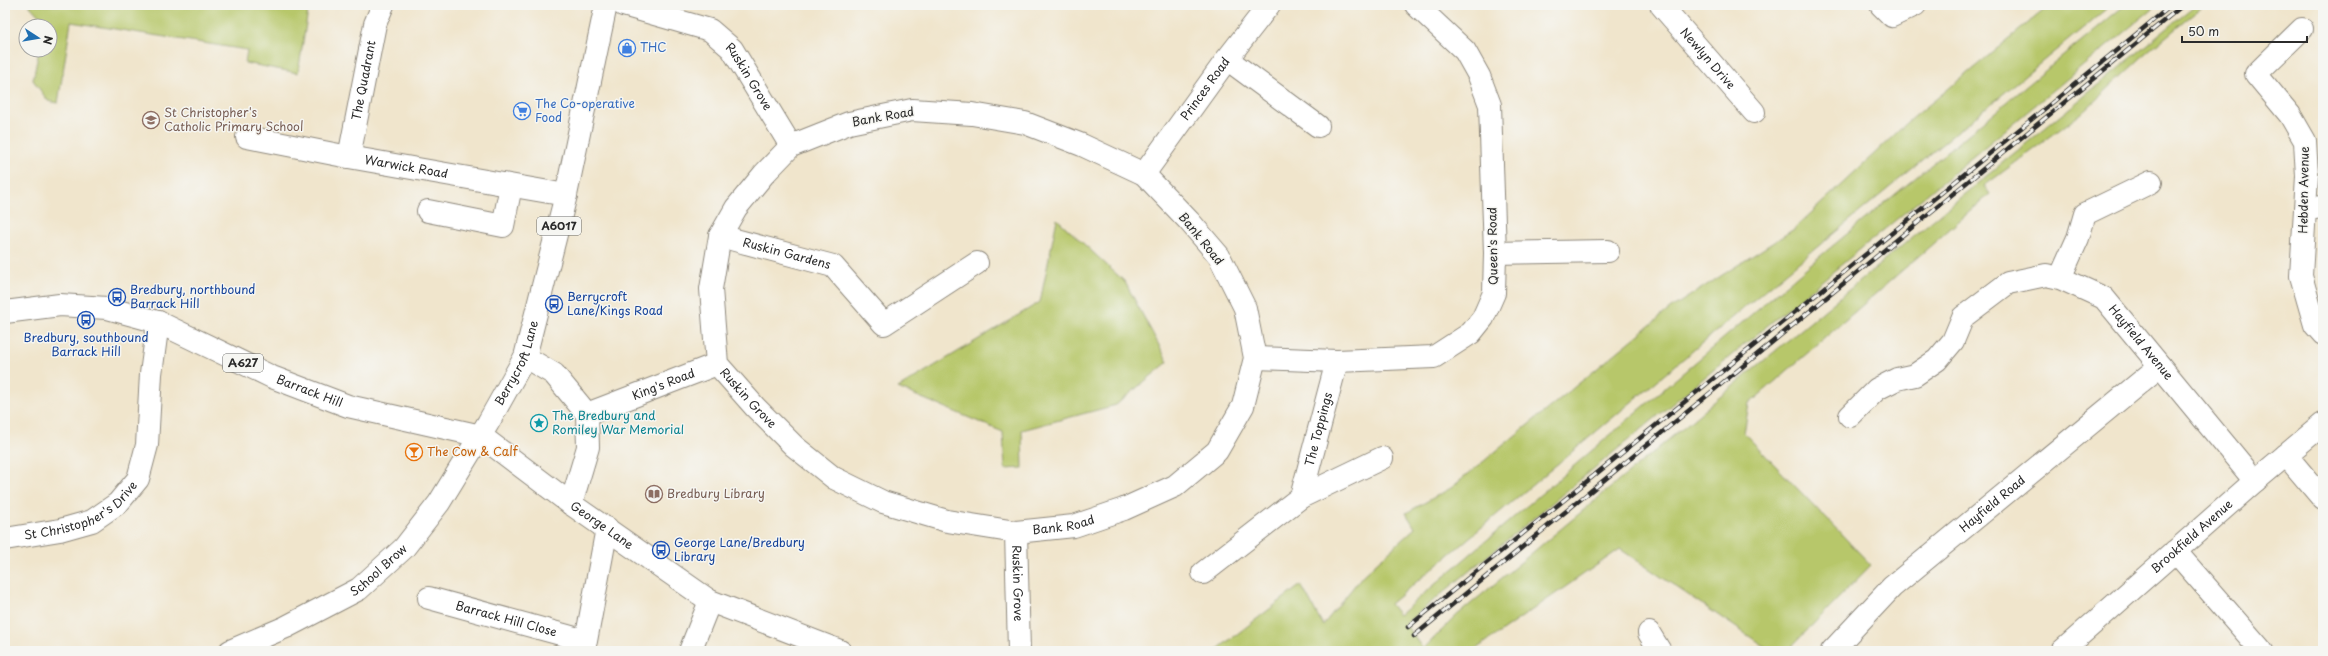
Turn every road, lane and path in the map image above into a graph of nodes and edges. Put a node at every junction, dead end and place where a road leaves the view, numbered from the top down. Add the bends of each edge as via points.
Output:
1 (383, 5) edge
2 (606, 5) edge
3 (623, 5) edge
4 (1270, 5) edge
5 (1416, 5) edge
6 (1661, 5) edge
7 (1881, 5) edge
8 (1915, 5) edge
9 (2302, 29) dead end
10 (1227, 59) junction
11 (1754, 112) dead end
12 (1318, 126) dead end
13 (247, 137) dead end
14 (791, 146) junction
15 (349, 157) junction
16 (1144, 174) junction
17 (2151, 182) dead end
18 (511, 186) junction
19 (566, 195) junction
20 (2314, 208) edge
21 (428, 210) dead end
22 (720, 236) junction
23 (1608, 251) dead end
24 (1494, 253) junction
25 (977, 263) dead end
26 (2060, 278) junction
27 (5, 312) edge
28 (158, 322) junction
29 (2323, 334) edge
30 (525, 357) junction
31 (1255, 358) junction
32 (1336, 361) junction
33 (717, 364) junction
34 (2160, 366) junction
35 (587, 414) junction
36 (1850, 416) dead end
37 (2323, 424) edge
38 (481, 436) junction
39 (2286, 455) junction
40 (1382, 458) dead end
41 (2255, 481) junction
42 (1301, 497) junction
43 (2323, 499) edge
44 (571, 504) junction
45 (607, 528) junction
46 (1016, 532) junction
47 (5, 539) edge
48 (2175, 551) junction
49 (1203, 573) dead end
50 (429, 597) dead end
51 (710, 601) junction
52 (2072, 648) edge
53 (230, 651) edge
54 (690, 651) edge
55 (840, 651) edge
56 (1019, 651) edge
57 (1832, 651) edge
58 (2262, 651) edge

1 - 15 street, The Quadrant via 375,24
2 - 19 street, Berrycroft Lane / A6017
3 - 14 street, Ruskin Grove via 710,30 720,38 732,49
4 - 10 street, Princes Road
5 - 24 street, Queen's Road via 1465,50 1490,105
6 - 11 street, Newlyn Drive
7 - 8 street via 1892,16
9 - 20 street, Hebden Avenue via 2256,74 2290,115 2305,141
10 - 12 street
10 - 16 street, Princes Road
13 - 15 street, Warwick Road
14 - 16 street, Bank Road via 849,123 912,110 972,114 1025,123 1082,145
14 - 22 street, Ruskin Grove via 736,208
15 - 18 street, Warwick Road
16 - 31 street, Bank Road via 1218,256 1245,308
17 - 26 street via 2085,214 2078,238
18 - 19 street, Warwick Road
18 - 21 street via 502,226
19 - 30 street, Berrycroft Lane / A6017
20 - 29 street, Hebden Avenue via 2300,276 2315,325
22 - 25 street, Ruskin Gardens via 833,266 884,324
22 - 33 street, Ruskin Grove via 710,289
23 - 24 street
24 - 32 street, Queen's Road via 1494,293 1483,318 1471,333 1452,346 1434,357
26 - 34 street, Hayfield Avenue via 2104,298
26 - 36 street, Hayfield Avenue via 2046,275 2008,283 1963,317 1953,341 1937,360 1915,375 1897,379 1877,389
27 - 28 street, Barrack Hill / A627 via 60,305 107,308
28 - 38 street, Barrack Hill / A627 via 272,377 348,406
28 - 47 street, St Christopher's Drive via 151,374 147,445 138,478 118,503 92,521 60,530
30 - 35 street via 554,374
30 - 38 street, Berrycroft Lane / A6017
31 - 32 street, Queen's Road
31 - 46 street, Bank Road via 1243,406 1217,451 1175,486 1074,526
32 - 42 street, The Toppings
33 - 35 street, King's Road
33 - 46 street, Ruskin Grove via 794,446 834,478 883,502 933,517
34 - 41 street, Hayfield Avenue
34 - 57 street, Hayfield Road via 1892,587
35 - 44 street via 588,447
37 - 39 street, Brookfield Avenue
38 - 44 street, George Lane / A627
38 - 53 street, School Brow via 439,503 404,548 359,589 286,627
39 - 41 street, Brookfield Avenue
39 - 43 street
40 - 42 street
41 - 48 street, Brookfield Avenue
42 - 49 street
44 - 45 street, George Lane / A627
45 - 50 street, Barrack Hill Close via 586,642
45 - 51 street, George Lane / A627
46 - 56 street, Ruskin Grove
48 - 52 street, Brookfield Avenue
48 - 58 street
51 - 54 street
51 - 55 street, George Lane / A627

